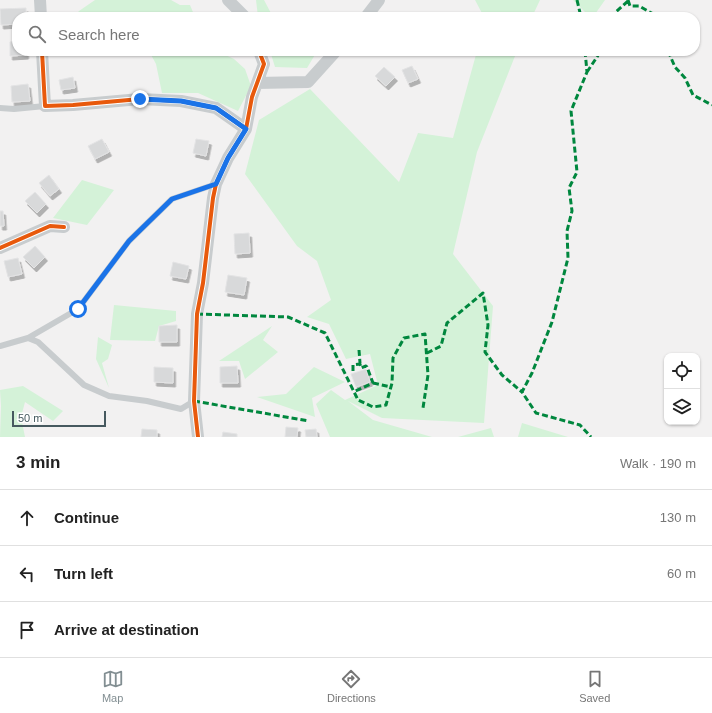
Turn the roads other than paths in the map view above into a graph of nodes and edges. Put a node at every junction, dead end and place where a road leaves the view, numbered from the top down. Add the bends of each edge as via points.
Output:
1 (40, 0) edge
2 (228, 0) edge
3 (379, 0) edge
4 (41, 12) edge
5 (240, 12) edge
6 (370, 12) edge
7 (42, 56) edge
8 (261, 56) edge
9 (331, 56) edge
10 (257, 83) junction
11 (45, 106) junction
12 (0, 108) edge
13 (246, 129) junction
14 (216, 184) junction
15 (64, 227) dead end
16 (0, 248) edge
17 (28, 338) junction
18 (0, 346) edge
19 (194, 401) junction
20 (198, 437) edge

1 - 4 street
2 - 5 street
3 - 6 street
7 - 11 street
8 - 10 street via 264,64
9 - 10 street via 308,82
10 - 13 street
11 - 12 lane
11 - 13 street via 140,99 181,101 216,108
13 - 14 street
14 - 17 lane via 172,199 129,241 78,309
14 - 19 street via 197,314
15 - 16 street via 50,226
17 - 18 lane
17 - 19 lane via 38,342 84,385 109,396 181,409
19 - 20 street

